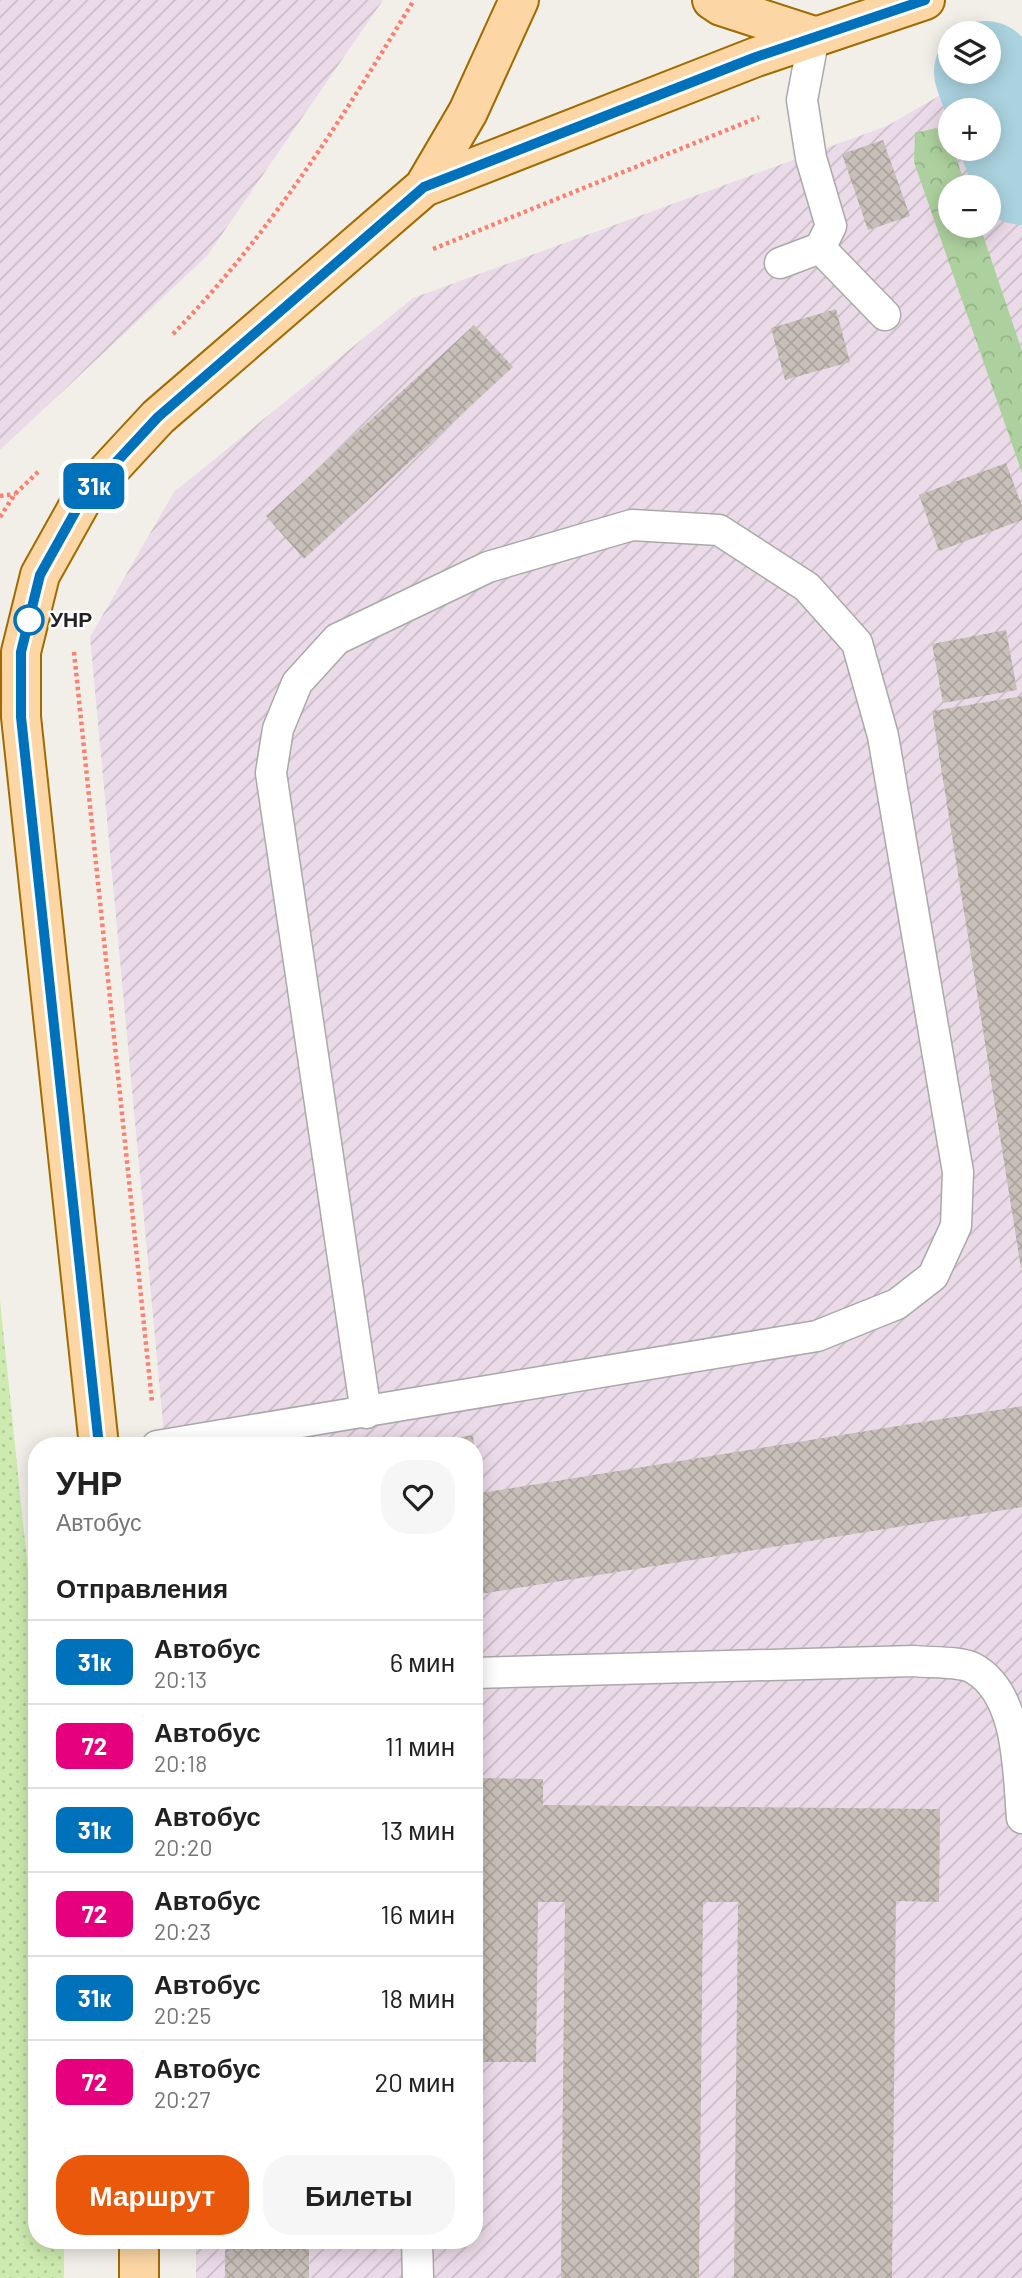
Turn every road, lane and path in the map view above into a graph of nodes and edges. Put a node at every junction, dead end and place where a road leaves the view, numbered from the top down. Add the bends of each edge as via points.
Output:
1 (414, 0) edge
2 (519, 0) edge
3 (712, 0) edge
4 (925, 0) edge
5 (814, 36) junction
6 (424, 187) junction
7 (820, 248) junction
8 (780, 263) dead end
9 (885, 314) dead end
10 (166, 341) dead end
11 (44, 466) dead end
12 (15, 494) junction
13 (0, 496) edge
14 (0, 517) edge
15 (366, 1413) junction
16 (98, 1437) edge
17 (215, 1437) edge
18 (483, 1674) edge
19 (1022, 1818) edge
20 (139, 2249) edge
21 (417, 2249) edge
22 (139, 2278) edge
23 (418, 2278) edge

1 - 10 path via 326,145 214,293
2 - 6 main road via 468,112
3 - 5 main road
4 - 5 main road
5 - 6 main road
5 - 7 lane via 802,100 811,158 831,226
6 - 16 main road via 158,417 83,498 40,575 21,652 21,717
7 - 8 lane
7 - 9 lane
11 - 12 path
12 - 13 path
12 - 14 path
15 - 15 lane via 817,1336 897,1304 933,1276 956,1226 958,1172 883,736 857,643 807,587 719,530 632,525 488,567 337,639 298,683 278,729 271,773
15 - 17 lane
18 - 19 lane via 914,1661 972,1668 996,1688 1015,1735
20 - 22 main road
21 - 23 lane

